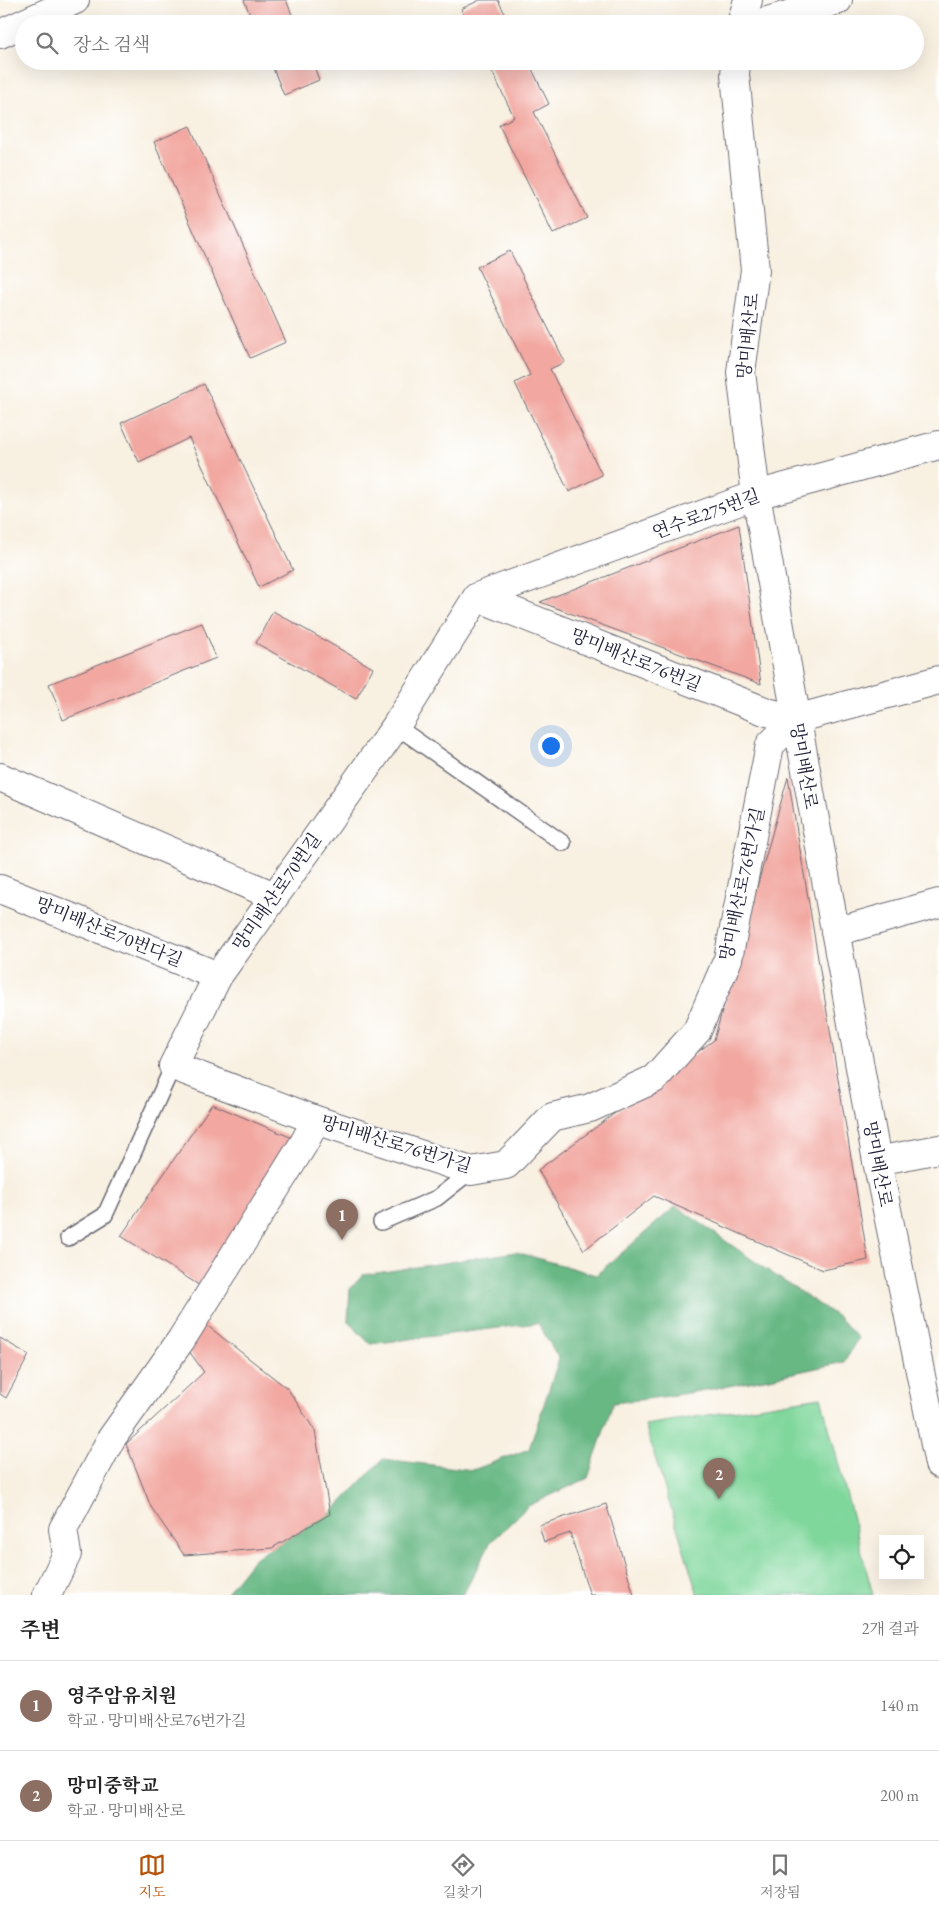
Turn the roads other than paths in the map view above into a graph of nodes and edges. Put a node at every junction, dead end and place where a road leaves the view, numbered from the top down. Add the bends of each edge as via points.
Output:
1 (75, 0) edge
2 (748, 0) edge
3 (838, 0) edge
4 (42, 15) edge
5 (744, 15) edge
6 (787, 15) edge
7 (15, 27) edge
8 (0, 34) edge
9 (735, 70) edge
10 (939, 445) edge
11 (756, 495) junction
12 (477, 597) junction
13 (939, 680) edge
14 (796, 720) junction
15 (396, 726) junction
16 (0, 777) edge
17 (563, 843) dead end
18 (0, 889) edge
19 (274, 896) junction
20 (939, 903) edge
21 (835, 932) junction
22 (218, 976) junction
23 (173, 1066) junction
24 (316, 1120) junction
25 (939, 1149) edge
26 (876, 1161) junction
27 (471, 1171) junction
28 (381, 1222) dead end
29 (68, 1238) dead end
30 (934, 1413) edge
31 (939, 1464) edge
32 (47, 1595) edge

1 - 4 street
2 - 5 street
3 - 6 street
7 - 8 street
9 - 11 street, 망미배산로 via 755,270 741,372
10 - 11 street, 연수로275번길
11 - 12 street, 연수로275번길
11 - 14 street, 망미배산로
12 - 14 street, 망미배산로76번길 via 767,712
12 - 15 street, 망미배산로70번길
13 - 14 street
14 - 21 street, 망미배산로
14 - 27 street, 망미배산로76번가길 via 770,746 728,959 697,1031 654,1079 590,1108 552,1117 506,1166
15 - 17 lane
15 - 19 street, 망미배산로70번길
16 - 19 street
18 - 22 street, 망미배산로70번다길
19 - 22 street, 망미배산로70번길
20 - 21 street
21 - 26 street, 망미배산로
22 - 23 street, 망미배산로70번길
23 - 24 street, 망미배산로76번가길
23 - 29 lane via 105,1215
24 - 27 street, 망미배산로76번가길
24 - 32 street via 180,1340 111,1439 63,1529 67,1554
25 - 26 street
26 - 30 street, 망미배산로
27 - 28 lane via 437,1198
30 - 31 street, 망미배산로

